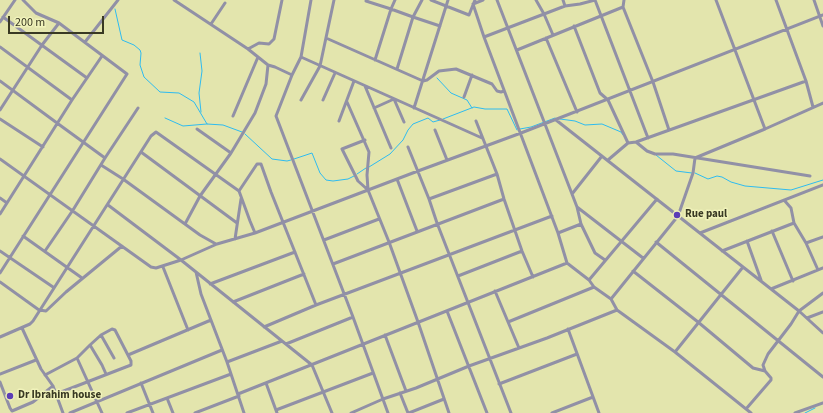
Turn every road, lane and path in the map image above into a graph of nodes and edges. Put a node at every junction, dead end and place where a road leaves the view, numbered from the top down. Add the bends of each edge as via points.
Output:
1 (15, 0) edge
2 (23, 0) edge
3 (118, 0) edge
4 (174, 0) edge
5 (282, 0) edge
6 (311, 0) edge
7 (334, 0) edge
8 (367, 0) edge
9 (395, 0) edge
10 (422, 0) edge
11 (431, 0) edge
12 (448, 0) edge
13 (475, 0) edge
14 (483, 0) edge
15 (497, 0) edge
16 (536, 0) edge
17 (563, 0) edge
18 (595, 0) edge
19 (624, 0) edge
20 (716, 0) edge
21 (776, 0) edge
22 (814, 0) edge
23 (225, 3) dead end
24 (473, 4) junction
25 (446, 6) junction
26 (565, 6) junction
27 (624, 7) junction
28 (392, 10) junction
29 (544, 14) junction
30 (601, 16) junction
31 (821, 16) edge
32 (3, 17) junction
33 (413, 18) junction
34 (0, 22) edge
35 (58, 23) junction
36 (211, 24) junction
37 (440, 26) junction
38 (574, 26) junction
39 (823, 26) edge
40 (508, 28) junction
41 (786, 29) junction
42 (553, 35) junction
43 (484, 37) junction
44 (326, 38) junction
45 (546, 38) junction
46 (85, 42) junction
47 (42, 45) junction
48 (0, 47) edge
49 (248, 49) junction
50 (735, 49) junction
51 (517, 50) junction
52 (102, 56) junction
53 (258, 57) junction
54 (301, 57) junction
55 (375, 60) junction
56 (268, 65) junction
57 (320, 66) junction
58 (28, 68) junction
59 (397, 70) junction
60 (336, 73) junction
61 (292, 75) junction
62 (472, 75) junction
63 (87, 78) junction
64 (0, 81) edge
65 (354, 81) junction
66 (423, 81) junction
67 (806, 81) junction
68 (653, 82) junction
69 (365, 86) junction
70 (12, 91) junction
71 (504, 91) junction
72 (630, 91) junction
73 (464, 96) dead end
74 (394, 99) junction
75 (72, 100) junction
76 (301, 100) dead end
77 (323, 100) dead end
78 (608, 100) junction
79 (754, 100) junction
80 (347, 102) junction
81 (823, 103) edge
82 (813, 107) junction
83 (138, 108) dead end
84 (374, 108) junction
85 (414, 108) junction
86 (0, 110) edge
87 (577, 112) junction
88 (232, 116) dead end
89 (0, 119) edge
90 (556, 120) junction
91 (339, 121) dead end
92 (476, 121) dead end
93 (404, 122) dead end
94 (57, 123) junction
95 (546, 124) junction
96 (197, 129) dead end
97 (764, 129) junction
98 (435, 130) dead end
99 (669, 130) junction
100 (521, 134) junction
101 (482, 138) junction
102 (648, 138) junction
103 (365, 140) junction
104 (83, 142) junction
105 (636, 142) junction
106 (628, 143) junction
107 (486, 146) junction
108 (43, 147) junction
109 (408, 147) dead end
110 (392, 148) dead end
111 (141, 152) junction
112 (231, 153) junction
113 (602, 156) junction
114 (105, 158) junction
115 (695, 158) junction
116 (0, 159) edge
117 (448, 160) junction
118 (608, 160) junction
119 (101, 165) junction
120 (418, 171) junction
121 (216, 173) junction
122 (497, 174) junction
123 (24, 175) junction
124 (810, 176) dead end
125 (123, 179) junction
126 (397, 179) junction
127 (823, 185) edge
128 (368, 190) junction
129 (239, 191) junction
130 (51, 194) junction
131 (572, 194) junction
132 (200, 196) junction
133 (241, 197) junction
134 (0, 198) edge
135 (429, 199) junction
136 (504, 199) junction
137 (656, 199) junction
138 (784, 200) junction
139 (7, 203) junction
140 (108, 204) junction
141 (577, 207) junction
142 (73, 210) junction
143 (313, 211) junction
144 (0, 214) edge
145 (552, 216) junction
146 (678, 216) junction
147 (380, 219) junction
148 (283, 222) junction
149 (237, 223) junction
150 (437, 223) junction
151 (794, 223) junction
152 (185, 224) junction
153 (581, 224) junction
154 (94, 226) junction
155 (514, 229) junction
156 (418, 231) junction
157 (772, 231) junction
158 (255, 233) junction
159 (558, 233) junction
160 (700, 233) junction
161 (23, 236) junction
162 (823, 237) edge
163 (235, 239) junction
164 (324, 240) junction
165 (747, 240) junction
166 (621, 241) junction
167 (389, 242) junction
168 (656, 242) junction
169 (806, 242) junction
170 (217, 244) junction
171 (122, 246) junction
172 (0, 251) edge
173 (45, 251) junction
174 (522, 251) junction
175 (722, 251) junction
176 (295, 252) junction
177 (450, 254) junction
178 (10, 258) junction
179 (643, 258) junction
180 (181, 260) junction
181 (605, 260) junction
182 (567, 263) junction
183 (333, 264) junction
184 (67, 267) junction
185 (163, 267) junction
186 (743, 267) junction
187 (823, 268) edge
188 (818, 270) junction
189 (634, 271) junction
190 (196, 272) junction
191 (0, 273) edge
192 (400, 273) junction
193 (304, 274) junction
194 (458, 276) junction
195 (533, 276) junction
196 (82, 278) junction
197 (589, 280) junction
198 (761, 281) junction
199 (793, 281) junction
200 (0, 282) edge
201 (210, 284) junction
202 (53, 287) junction
203 (594, 288) junction
204 (771, 290) junction
205 (495, 291) junction
206 (823, 293) edge
207 (344, 294) junction
208 (720, 294) junction
209 (611, 299) junction
210 (233, 302) junction
211 (469, 302) junction
212 (316, 305) junction
213 (39, 310) junction
214 (616, 310) junction
215 (447, 311) junction
216 (799, 311) junction
217 (823, 312) edge
218 (353, 317) junction
219 (807, 318) junction
220 (211, 320) junction
221 (418, 322) junction
222 (508, 322) junction
223 (698, 322) junction
224 (264, 327) junction
225 (22, 328) junction
226 (188, 330) junction
227 (568, 330) junction
228 (823, 333) edge
229 (101, 335) junction
230 (385, 335) junction
231 (0, 337) edge
232 (282, 341) junction
233 (778, 342) junction
234 (286, 344) junction
235 (363, 344) junction
236 (90, 345) junction
237 (519, 348) junction
238 (222, 350) junction
239 (675, 352) junction
240 (577, 354) junction
241 (128, 355) junction
242 (77, 358) junction
243 (114, 358) dead end
244 (491, 359) junction
245 (36, 360) junction
246 (227, 362) junction
247 (312, 365) junction
248 (469, 366) junction
249 (765, 371) junction
250 (373, 373) junction
251 (0, 374) edge
252 (106, 374) junction
253 (231, 374) junction
254 (45, 375) junction
255 (823, 377) edge
256 (437, 379) junction
257 (0, 382) edge
258 (88, 382) junction
259 (141, 383) junction
260 (266, 383) junction
261 (499, 384) junction
262 (53, 386) junction
263 (406, 391) junction
264 (324, 392) junction
265 (56, 394) junction
266 (400, 394) junction
267 (238, 395) junction
268 (593, 397) junction
269 (167, 398) junction
270 (383, 399) junction
271 (444, 399) junction
272 (97, 401) junction
273 (823, 403) edge
274 (150, 405) junction
275 (204, 409) junction
276 (746, 409) junction
277 (805, 410) junction
278 (276, 412) edge
279 (357, 412) edge
280 (63, 413) edge
281 (70, 413) edge
282 (102, 413) edge
283 (127, 413) edge
284 (153, 413) edge
285 (173, 413) edge
286 (195, 413) edge
287 (206, 413) edge
288 (244, 413) edge
289 (332, 413) edge
290 (351, 413) edge
291 (388, 413) edge
292 (408, 413) edge
293 (449, 413) edge
294 (487, 413) edge
295 (511, 413) edge
296 (552, 413) edge
297 (599, 413) edge
298 (751, 413) edge
299 (795, 413) edge
300 (809, 413) edge

1 - 32 street
2 - 35 street via 36,13
3 - 46 street
4 - 36 street
5 - 49 street via 274,39 269,44 259,43
6 - 54 street
7 - 44 street
8 - 28 street via 366,2
9 - 28 street
10 - 33 street
11 - 25 street
12 - 25 street
13 - 24 street
14 - 24 street
15 - 40 street
16 - 29 street
17 - 26 street
18 - 26 street
18 - 30 street
19 - 27 street
20 - 50 street
21 - 41 street
22 - 31 street
23 - 36 street
24 - 25 street via 469,15
24 - 43 street
25 - 37 street
26 - 29 street
27 - 30 street
27 - 68 street
28 - 33 street
28 - 55 street
29 - 40 street
29 - 42 street
30 - 38 street
30 - 72 street
31 - 39 street
31 - 41 street
32 - 34 street
32 - 47 street
33 - 37 street
33 - 59 street
35 - 46 street
35 - 47 street
36 - 49 street
37 - 66 street
38 - 42 street
38 - 78 street via 600,93
40 - 43 street
40 - 51 street
41 - 50 street
41 - 67 street
42 - 45 street
43 - 71 street
44 - 55 street
44 - 57 street
45 - 51 street
45 - 87 street
46 - 52 street
47 - 58 street
47 - 63 street
48 - 58 street
49 - 53 street
50 - 68 street
50 - 79 street
51 - 95 street
52 - 63 street
52 - 104 street via 127,74
53 - 56 street
53 - 88 street
54 - 57 street
54 - 61 street
55 - 59 street
56 - 61 street
56 - 112 street via 266,84 255,113
57 - 60 street
57 - 76 street
58 - 70 street
58 - 75 street
59 - 66 street
60 - 65 street
60 - 77 street
61 - 143 street via 276,116
62 - 66 street via 456,69 442,70
62 - 71 street via 492,84 497,91
62 - 73 street
63 - 75 street
64 - 70 street
65 - 69 street
65 - 80 street
66 - 85 street
67 - 79 street
67 - 82 street
68 - 72 street
68 - 99 street
69 - 74 street
69 - 84 street
70 - 86 street
70 - 94 street
71 - 100 street
72 - 78 street
72 - 102 street
74 - 84 street
74 - 85 street
74 - 93 street
75 - 94 street
78 - 87 street
78 - 106 street
79 - 97 street
79 - 99 street
80 - 91 street
80 - 103 street
81 - 82 street
82 - 97 street
83 - 114 street
84 - 110 street
85 - 101 street
87 - 90 street
89 - 108 street
90 - 95 street
90 - 113 street
92 - 101 street
94 - 104 street
94 - 108 street
95 - 100 street
95 - 131 street
96 - 112 street
97 - 115 street
98 - 117 street
99 - 102 street
100 - 107 street
100 - 145 street
101 - 107 street
102 - 105 street
103 - 128 street via 370,156
103 - 128 street via 342,150 358,181
104 - 114 street
104 - 130 street
105 - 106 street
105 - 115 street via 655,154
106 - 118 street
107 - 117 street
107 - 122 street
108 - 123 street
109 - 120 street
111 - 121 street via 156,132
111 - 125 street
111 - 132 street
112 - 121 street
113 - 118 street
113 - 131 street
114 - 119 street
115 - 124 street
115 - 146 street via 693,173
116 - 123 street
117 - 120 street
118 - 137 street
119 - 125 street
119 - 142 street
120 - 126 street
120 - 135 street
121 - 129 street
121 - 132 street
122 - 135 street
122 - 136 street
123 - 130 street
123 - 139 street
125 - 140 street
125 - 152 street
126 - 128 street
126 - 156 street
127 - 138 street
128 - 143 street
128 - 147 street
129 - 133 street
129 - 148 street via 257,164 261,164
130 - 142 street
130 - 161 street
131 - 141 street
132 - 149 street
132 - 152 street
133 - 149 street
133 - 158 street
134 - 139 street
135 - 150 street
136 - 150 street
136 - 155 street
137 - 146 street
137 - 166 street
138 - 151 street via 791,208
138 - 160 street
139 - 144 street
140 - 154 street
140 - 180 street
141 - 153 street
141 - 166 street
142 - 154 street
142 - 173 street
143 - 148 street
143 - 164 street
145 - 155 street
145 - 159 street
146 - 160 street
146 - 168 street
147 - 164 street
147 - 167 street
148 - 158 street
148 - 176 street
149 - 163 street
150 - 156 street
150 - 177 street
151 - 157 street
151 - 169 street
152 - 170 street
153 - 159 street
153 - 181 street via 595,253
154 - 171 street
154 - 184 street
155 - 174 street
155 - 177 street
156 - 167 street
157 - 165 street
157 - 199 street
158 - 163 street
159 - 182 street
160 - 175 street
161 - 173 street
161 - 178 street
162 - 169 street
163 - 170 street
164 - 183 street
165 - 175 street
165 - 198 street
166 - 179 street
166 - 181 street
167 - 183 street
167 - 192 street
168 - 179 street
168 - 208 street
169 - 188 street
170 - 180 street
171 - 185 street via 151,266
171 - 196 street
172 - 178 street
173 - 184 street
174 - 194 street
174 - 195 street
175 - 186 street
176 - 193 street
176 - 201 street
177 - 192 street
177 - 194 street
178 - 191 street
178 - 202 street
179 - 189 street
180 - 185 street
180 - 190 street
181 - 197 street
182 - 195 street
182 - 197 street
183 - 207 street
184 - 196 street
184 - 202 street
185 - 226 street
186 - 198 street
186 - 208 street
187 - 188 street
188 - 199 street
189 - 209 street
189 - 223 street
190 - 201 street
190 - 220 street via 199,290
192 - 207 street
192 - 221 street
193 - 210 street
193 - 212 street
194 - 211 street
195 - 205 street
196 - 213 street via 48,310
197 - 203 street
198 - 204 street
199 - 204 street
200 - 213 street
201 - 210 street
202 - 213 street
203 - 209 street
203 - 222 street
204 - 216 street
205 - 211 street
205 - 222 street
206 - 216 street
207 - 212 street
207 - 218 street
208 - 223 street
208 - 233 street
209 - 214 street
210 - 224 street
211 - 215 street
211 - 244 street
212 - 224 street
213 - 225 street via 30,324
214 - 227 street
214 - 239 street
215 - 221 street
215 - 248 street
216 - 219 street
216 - 233 street
217 - 219 street
218 - 234 street
218 - 235 street
219 - 228 street
220 - 226 street
220 - 238 street
221 - 230 street
221 - 256 street
222 - 237 street
223 - 239 street
223 - 249 street via 752,368
224 - 232 street
225 - 231 street
225 - 245 street
226 - 241 street
227 - 237 street
227 - 240 street
229 - 236 street
229 - 241 street via 112,328 115,329
229 - 243 street
230 - 235 street
230 - 263 street
232 - 234 street
232 - 246 street
233 - 249 street via 763,365
233 - 255 street
234 - 247 street
235 - 247 street
235 - 250 street
236 - 242 street
236 - 252 street
237 - 244 street
238 - 246 street
238 - 259 street
239 - 276 street
240 - 261 street
240 - 268 street
241 - 252 street via 131,365
242 - 254 street
242 - 258 street
244 - 248 street
244 - 261 street
245 - 251 street
245 - 254 street
246 - 253 street
247 - 260 street
247 - 264 street
248 - 256 street
248 - 294 street
249 - 276 street via 771,380
250 - 264 street
250 - 270 street
252 - 258 street
253 - 267 street
253 - 269 street
254 - 262 street
256 - 263 street
256 - 271 street
257 - 262 street via 12,411 33,402
258 - 265 street
258 - 272 street
259 - 272 street
259 - 274 street
260 - 267 street
260 - 278 street
261 - 295 street
262 - 265 street
263 - 266 street
264 - 278 street
264 - 289 street
265 - 280 street
266 - 270 street
266 - 292 street
267 - 275 street
267 - 288 street
268 - 296 street
268 - 297 street
269 - 274 street
269 - 285 street
270 - 279 street
270 - 291 street
271 - 292 street
271 - 293 street
272 - 281 street
272 - 282 street
273 - 277 street
274 - 283 street
274 - 284 street
275 - 286 street
275 - 287 street
276 - 298 street
277 - 299 street
277 - 300 street
279 - 290 street

